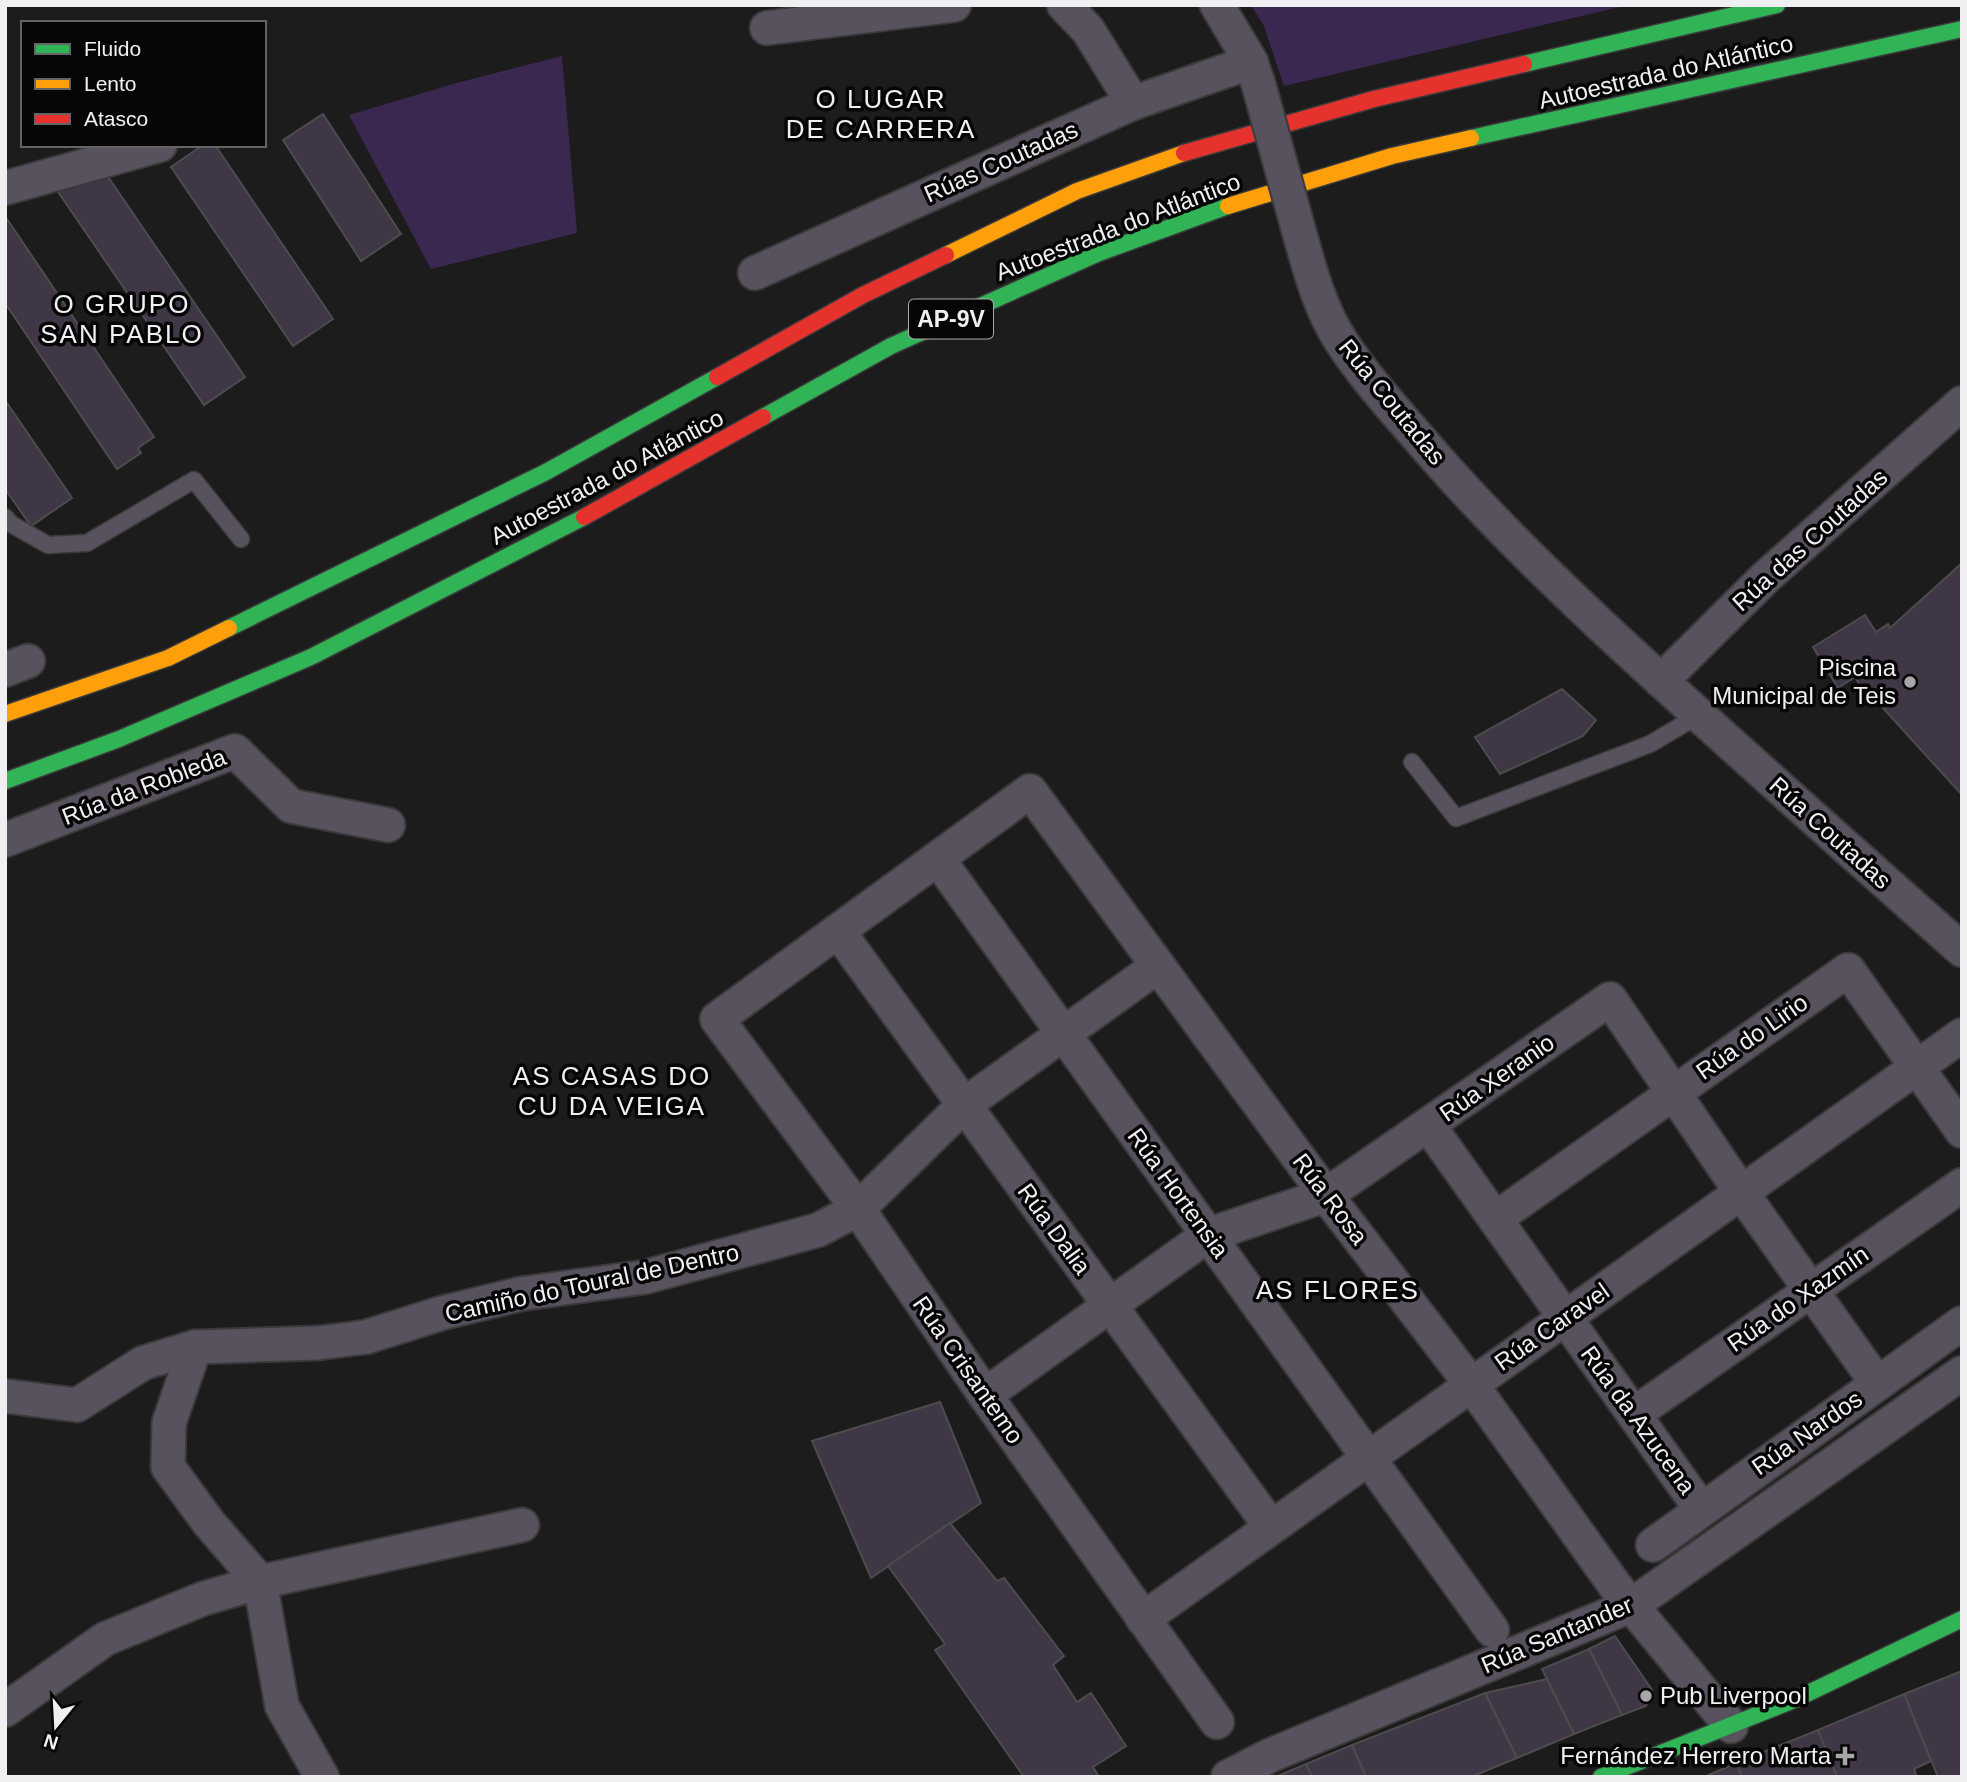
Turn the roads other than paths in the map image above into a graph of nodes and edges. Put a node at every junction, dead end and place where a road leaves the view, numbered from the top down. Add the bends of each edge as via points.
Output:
1 (954, 5) edge
2 (1065, 5) edge
3 (1777, 5) edge
4 (1221, 12) edge
5 (767, 28) dead end
6 (1962, 29) edge
7 (1255, 74) junction
8 (1133, 103) junction
9 (153, 147) edge
10 (5, 188) edge
11 (755, 273) dead end
12 (1962, 403) edge
13 (5, 517) edge
14 (241, 540) dead end
15 (1661, 681) junction
16 (5, 714) edge
17 (1699, 715) junction
18 (1412, 762) dead end
19 (5, 781) edge
20 (388, 825) dead end
21 (5, 840) edge
22 (938, 859) junction
23 (838, 931) junction
24 (1962, 950) edge
25 (1158, 966) junction
26 (1064, 1033) junction
27 (1962, 1035) edge
28 (1917, 1067) junction
29 (1674, 1092) junction
30 (964, 1105) junction
31 (1429, 1126) junction
32 (1962, 1131) edge
33 (1962, 1185) edge
34 (1741, 1192) junction
35 (1326, 1195) junction
36 (858, 1209) junction
37 (1495, 1219) junction
38 (1208, 1235) junction
39 (1811, 1290) junction
40 (1110, 1306) junction
41 (1565, 1318) junction
42 (1962, 1323) edge
43 (195, 1347) junction
44 (1962, 1373) edge
45 (1877, 1383) junction
46 (1471, 1384) junction
47 (985, 1395) junction
48 (18, 1398) edge
49 (1634, 1414) junction
50 (1368, 1458) junction
51 (1701, 1509) junction
52 (523, 1525) dead end
53 (1271, 1527) junction
54 (1653, 1545) dead end
55 (260, 1582) junction
56 (1632, 1605) junction
57 (1143, 1619) junction
58 (1962, 1619) edge
59 (1492, 1630) dead end
60 (5, 1710) edge
61 (1217, 1722) dead end
62 (1731, 1726) junction
63 (322, 1777) edge
64 (1228, 1777) edge
65 (1601, 1777) edge

1 - 5 street
2 - 8 street via 1088,30
3 - 16 main road, Autoestrada do Atlántico / AP-9V via 1374,99 1189,151 1077,191 863,296 546,472 168,659
4 - 7 street, Rúa Coutadas
6 - 19 main road, Autoestrada do Atlántico / AP-9V via 1392,156 1213,210 1099,253 891,346 565,528 311,657 120,739
7 - 8 street, Rúas Coutadas
7 - 15 street, Rúa Coutadas, bridge via 1315,287 1327,316 1361,370 1510,538
8 - 11 street, Rúas Coutadas
9 - 10 street
12 - 15 street, Rúa das Coutadas via 1766,577
13 - 14 lane via 48,545 87,543 194,480
15 - 17 street, Rúa Coutadas
17 - 18 lane via 1650,744 1457,818
17 - 24 street, Rúa Coutadas
20 - 21 street, Rúa da Robleda via 291,806 235,751
22 - 23 street
22 - 25 street, Rúa Rosa via 1030,791
22 - 26 street, Rúa Hortensia
23 - 30 street, Rúa Dalia
23 - 36 street, Rúa Crisantemo via 717,1019
25 - 26 street, Camiño do Toural de Dentro
25 - 35 street, Rúa Rosa
26 - 30 street, Camiño do Toural de Dentro
26 - 38 street, Rúa Hortensia
27 - 28 street, Rúa Caravel
28 - 29 street, Rúa do Lirio via 1847,970
28 - 32 street, Rúa do Lirio
28 - 34 street, Rúa Caravel
29 - 31 street, Rúa Xeranio via 1610,999
29 - 34 street, Rúa Xeranio
29 - 37 street, Rúa do Lirio
30 - 36 street, Camiño do Toural de Dentro
30 - 40 street, Rúa Dalia
31 - 35 street, Rúa Xeranio
31 - 37 street, Rúa da Azucena
33 - 39 street, Rúa do Xazmín
34 - 39 street, Rúa Xeranio
34 - 41 street, Rúa Caravel
35 - 38 street, Rúa Xeranio
35 - 46 street, Rúa Rosa
36 - 43 street, Camiño do Toural de Dentro via 818,1230 745,1251 645,1277 520,1294 366,1337
36 - 47 street, Rúa Crisantemo
37 - 41 street, Rúa da Azucena
38 - 40 street, Rúa Xeranio
38 - 50 street, Rúa Hortensia
39 - 45 street, Rúa Xeranio
39 - 49 street, Rúa do Xazmín
40 - 47 street, Rúa Xeranio
40 - 53 street, Rúa Dalia
41 - 46 street, Rúa Caravel
41 - 49 street, Rúa da Azucena
42 - 45 street, Rúa Nardos
43 - 48 street, Camiño do Toural de Dentro via 144,1363 77,1405
43 - 55 street via 169,1423 168,1467
44 - 56 street, Rúa Santander
45 - 51 street, Rúa Nardos
46 - 50 street, Rúa Caravel
46 - 56 street, Rúa Rosa
47 - 57 street, Rúa Crisantemo
49 - 51 street, Rúa da Azucena
50 - 53 street, Rúa Caravel
50 - 59 street, Rúa Hortensia
51 - 54 street, Rúa Nardos
52 - 55 street
53 - 57 street, Rúa Caravel
55 - 60 street via 202,1599 105,1639
55 - 63 street via 282,1706
56 - 62 street, Rúa Rosa
56 - 64 street, Rúa Santander
57 - 61 street, Rúa Crisantemo
58 - 62 main road
62 - 65 main road

